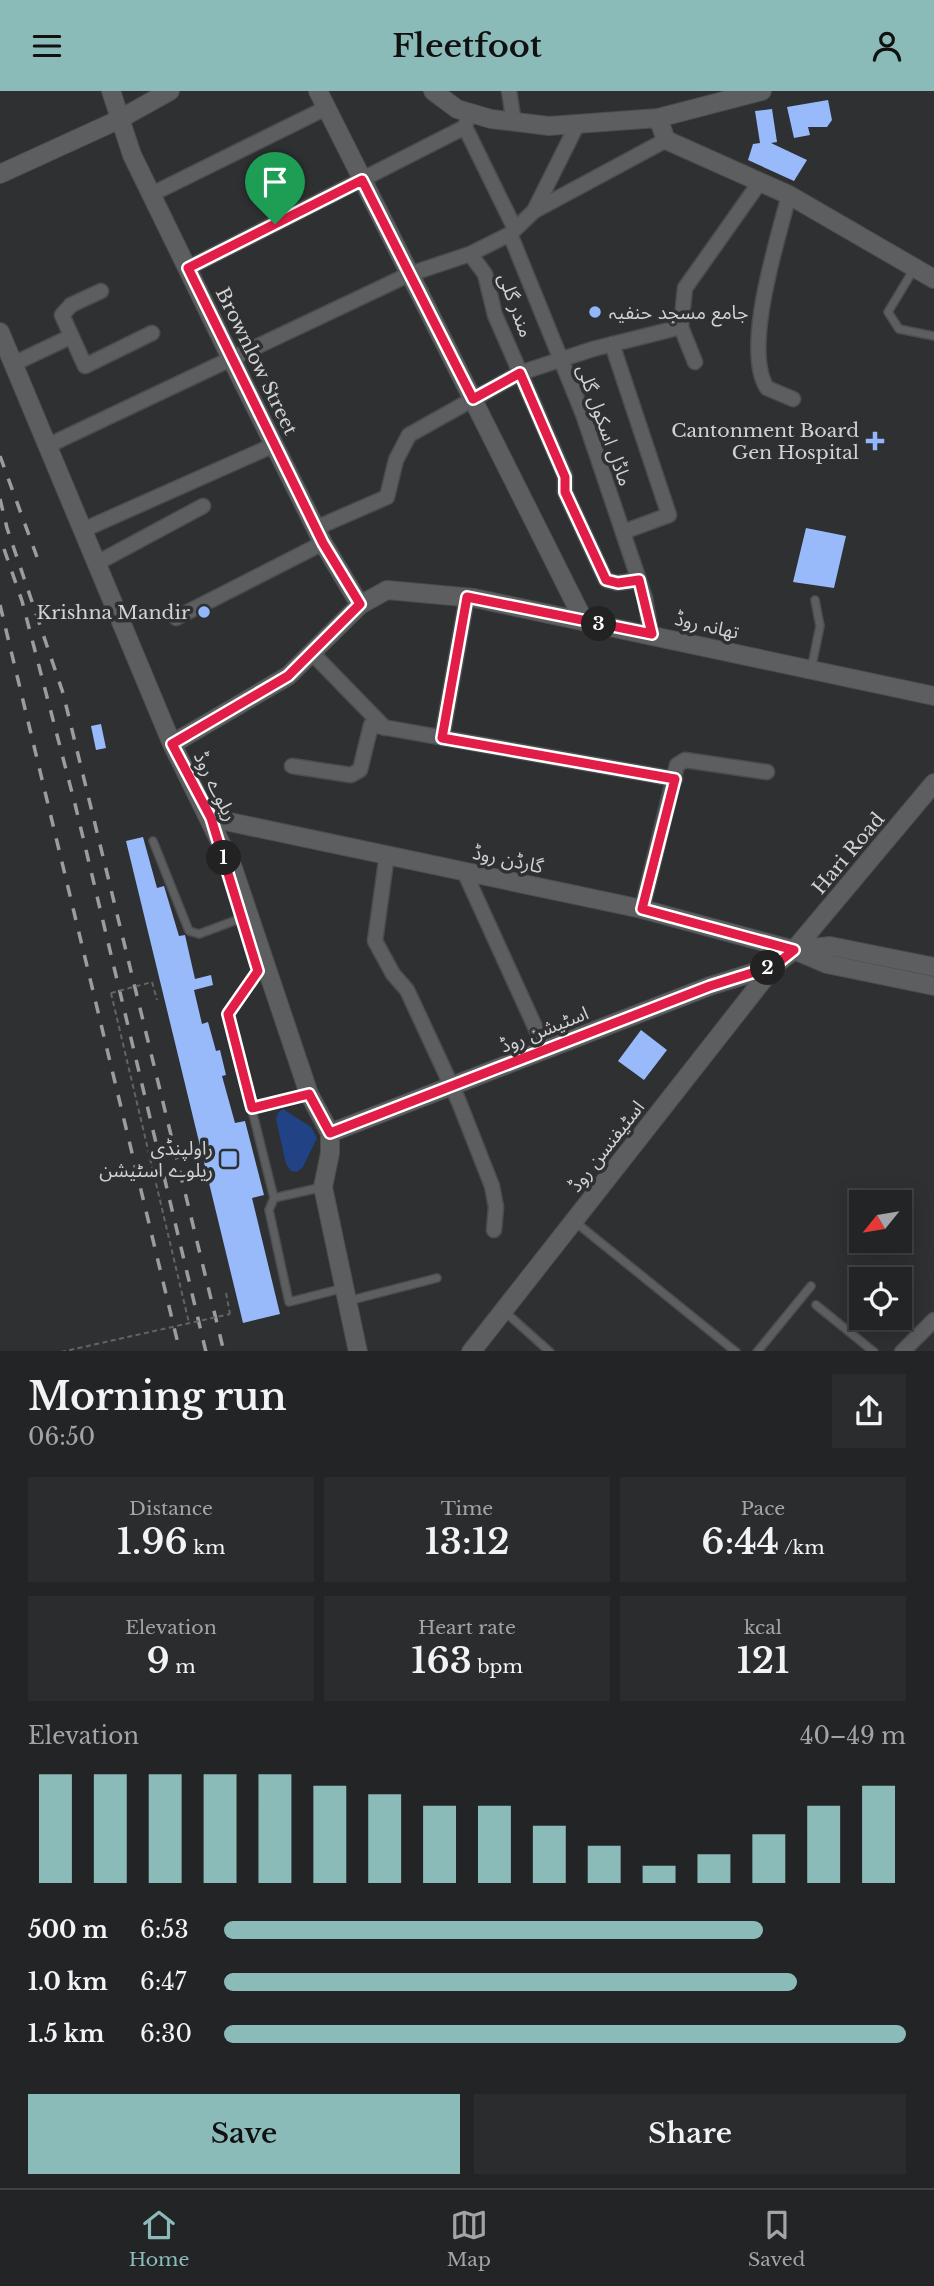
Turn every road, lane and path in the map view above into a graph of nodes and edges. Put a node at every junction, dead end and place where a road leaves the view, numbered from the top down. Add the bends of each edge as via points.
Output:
1 (111, 91) edge
2 (170, 91) edge
3 (318, 91) edge
4 (433, 91) edge
5 (509, 91) edge
6 (762, 91) edge
7 (326, 108) junction
8 (462, 110) edge
9 (658, 118) junction
10 (118, 120) junction
11 (514, 123) junction
12 (577, 125) junction
13 (666, 140) junction
14 (0, 174) edge
15 (362, 180) junction
16 (760, 182) junction
17 (152, 194) junction
18 (789, 195) junction
19 (534, 211) junction
20 (512, 232) junction
21 (470, 254) junction
22 (188, 268) junction
23 (915, 268) junction
24 (410, 274) junction
25 (934, 279) edge
26 (101, 291) dead end
27 (681, 327) junction
28 (0, 332) edge
29 (152, 333) dead end
30 (934, 336) edge
31 (70, 337) junction
32 (612, 344) junction
33 (231, 358) junction
34 (561, 359) junction
35 (695, 362) dead end
36 (13, 364) junction
37 (520, 373) junction
38 (473, 399) junction
39 (793, 399) dead end
40 (274, 445) junction
41 (47, 446) junction
42 (203, 506) dead end
43 (83, 530) junction
44 (623, 532) junction
45 (319, 536) junction
46 (97, 563) junction
47 (639, 580) junction
48 (467, 597) junction
49 (815, 600) dead end
50 (360, 604) junction
51 (176, 618) dead end
52 (584, 621) junction
53 (652, 634) junction
54 (312, 653) junction
55 (811, 671) junction
56 (934, 696) edge
57 (385, 728) junction
58 (442, 738) junction
59 (172, 744) junction
60 (292, 766) dead end
61 (767, 772) dead end
62 (675, 779) junction
63 (934, 783) edge
64 (211, 818) junction
65 (153, 841) dead end
66 (222, 849) junction
67 (387, 854) junction
68 (464, 871) junction
69 (642, 909) junction
70 (242, 918) junction
71 (794, 950) junction
72 (774, 966) junction
73 (934, 967) edge
74 (934, 986) edge
75 (157, 1000) dead end
76 (546, 1051) junction
77 (453, 1087) junction
78 (309, 1094) junction
79 (252, 1108) junction
80 (330, 1133) junction
81 (323, 1187) junction
82 (274, 1198) junction
83 (574, 1221) junction
84 (494, 1230) dead end
85 (437, 1278) dead end
86 (811, 1286) dead end
87 (226, 1293) dead end
88 (346, 1295) junction
89 (816, 1305) dead end
90 (503, 1310) junction
91 (934, 1320) edge
92 (188, 1323) junction
93 (65, 1351) edge
94 (358, 1351) edge
95 (472, 1351) edge
96 (549, 1351) edge
97 (735, 1351) edge
98 (758, 1351) edge
99 (873, 1351) edge
100 (903, 1351) edge

1 - 10 street, Brownlow Street
2 - 10 street
3 - 7 street
4 - 8 street
5 - 11 street
6 - 9 street
7 - 15 street
7 - 17 street
8 - 11 street
8 - 15 street
8 - 20 street, ماڈل اسکول گلی
9 - 12 street
9 - 13 street
10 - 14 street
10 - 17 street, Brownlow Street
11 - 12 street
12 - 19 street
13 - 16 street
13 - 19 street
15 - 22 street
15 - 24 street
16 - 18 street
16 - 27 street via 685,288
17 - 22 street, Brownlow Street
18 - 23 street
18 - 39 street via 760,321 759,355 767,388
19 - 20 street
20 - 21 street
20 - 34 street, ماڈل اسکول گلی
21 - 24 street
21 - 37 street, مندر گلی via 485,274 489,297
22 - 33 street, Brownlow Street
23 - 25 street
23 - 30 lane via 888,312 899,329
24 - 33 street
24 - 38 street
26 - 31 street via 71,305 62,315
27 - 32 street
27 - 35 street
28 - 36 street, ریلوے روڈ
29 - 31 street via 88,366
31 - 36 street
32 - 34 street
32 - 44 street via 669,515
33 - 40 street, Brownlow Street
33 - 41 street
34 - 37 street
34 - 44 street, ماڈل اسکول گلی
36 - 41 street, ریلوے روڈ
37 - 38 street
37 - 47 street, مندر گلی via 565,477 565,492 606,580
38 - 45 street via 409,435 396,460 387,497
38 - 52 street
40 - 43 street
40 - 45 street, Brownlow Street
41 - 43 street, ریلوے روڈ
42 - 46 street
43 - 46 street, ریلوے روڈ
44 - 47 street, ماڈل اسکول گلی
45 - 50 street, Brownlow Street
45 - 51 street
46 - 59 street, ریلوے روڈ
47 - 53 street, ماڈل اسکول گلی
48 - 50 street, تھانہ روڈ via 387,590
48 - 52 street, تھانہ روڈ
48 - 58 street
49 - 55 lane via 820,626
50 - 54 street
52 - 53 street, تھانہ روڈ
53 - 55 street, تھانہ روڈ
54 - 57 street
54 - 59 street via 288,676
55 - 56 street, تھانہ روڈ
57 - 58 street
57 - 60 street via 371,725 360,770 351,775
58 - 62 street
59 - 64 street, ریلوے روڈ
61 - 62 street via 685,761 677,765
62 - 69 street
63 - 71 street, Hari Road
64 - 66 street, ریلوے روڈ
64 - 67 street, گارڈن روڈ
65 - 70 lane via 189,931 199,934
66 - 70 lane
66 - 78 street, ریلوے روڈ via 233,867
67 - 68 street, گارڈن روڈ
67 - 77 street via 375,941 407,990
68 - 69 street, گارڈن روڈ
68 - 76 street
69 - 71 street, گارڈن روڈ
70 - 79 lane via 258,971 228,1014
71 - 72 street, Hari Road
71 - 73 street via 830,946
71 - 74 street via 827,964
72 - 76 street, اسٹیشن روڈ via 710,986
72 - 83 street, اسٹیفنسن روڈ
75 - 92 path, bridge via 152,982 111,993
76 - 77 street, اسٹیشن روڈ
77 - 80 street, اسٹیشن روڈ
77 - 84 street via 492,1186
78 - 79 lane
78 - 80 street, ریلوے روڈ
79 - 82 lane
80 - 81 street
81 - 82 lane
81 - 88 street
82 - 88 lane via 269,1210 289,1301
83 - 90 street, اسٹیفنسن روڈ
83 - 97 lane
85 - 88 lane
86 - 98 lane
87 - 92 path, bridge via 230,1314
88 - 94 street
89 - 99 lane
90 - 95 street, اسٹیفنسن روڈ
90 - 96 lane
91 - 100 street
92 - 93 path, bridge

